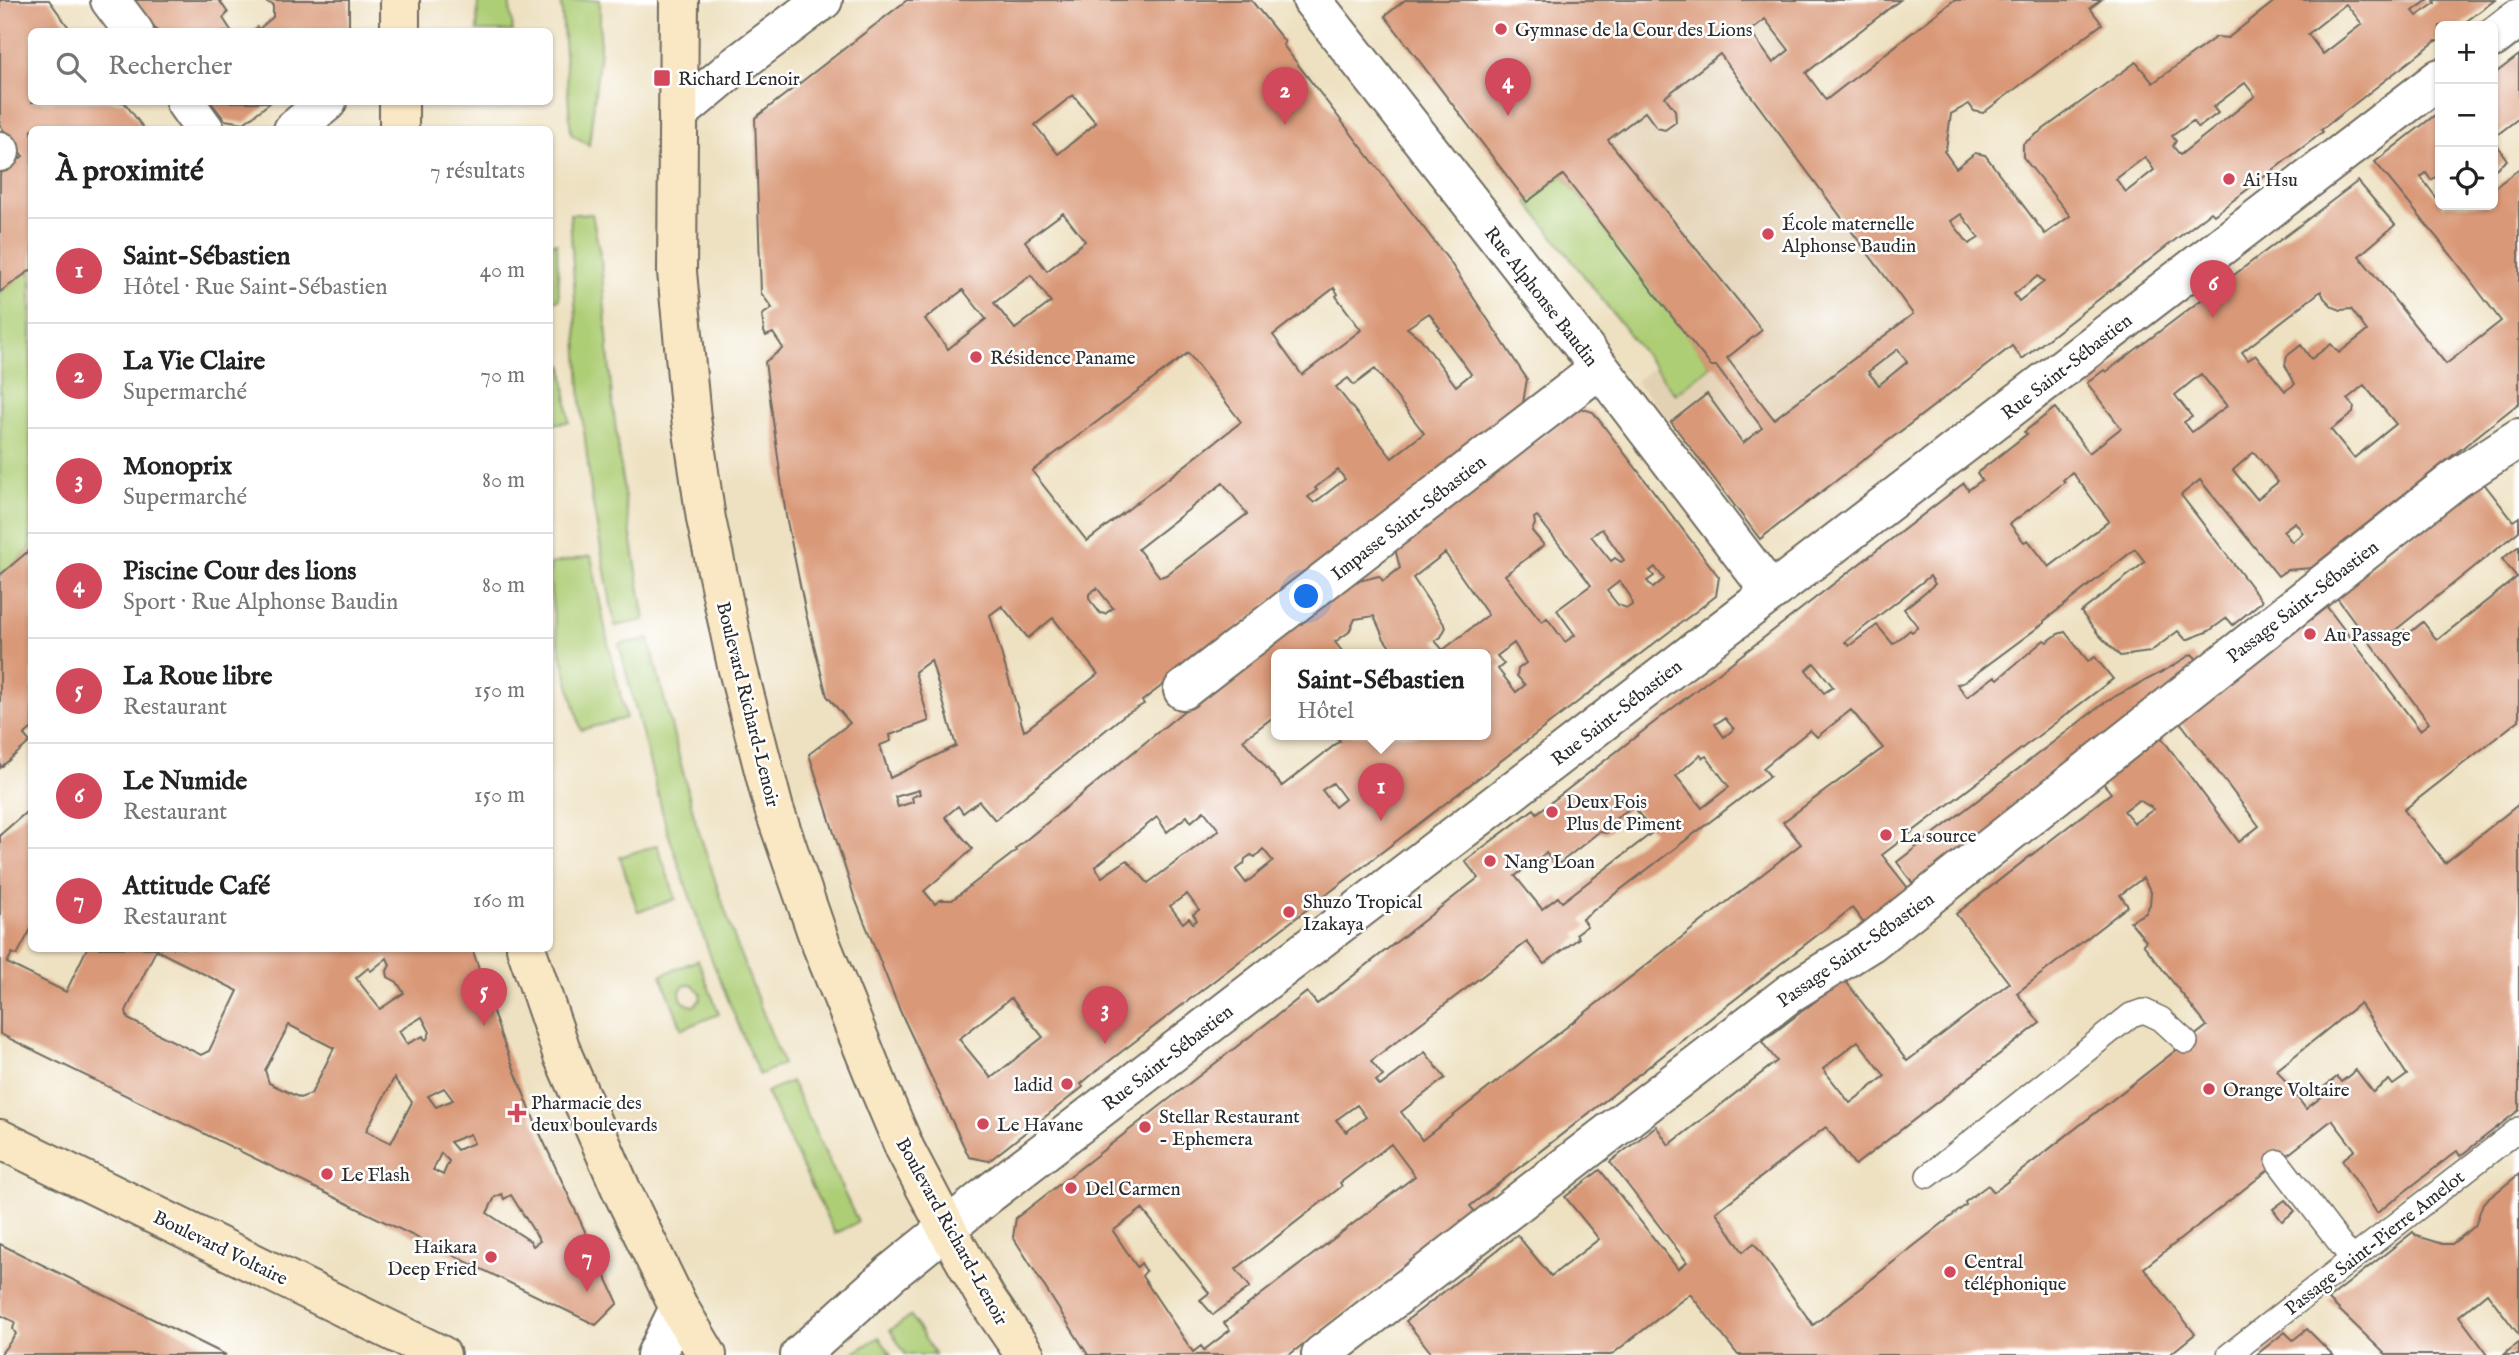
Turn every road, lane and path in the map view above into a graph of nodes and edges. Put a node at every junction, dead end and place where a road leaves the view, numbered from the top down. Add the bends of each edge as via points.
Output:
1 (110, 0) edge
2 (400, 0) edge
3 (679, 0) edge
4 (823, 0) edge
5 (1312, 0) edge
6 (2519, 18) edge
7 (131, 28) edge
8 (400, 28) edge
9 (2498, 34) edge
10 (2435, 82) edge
11 (187, 105) edge
12 (323, 105) edge
13 (399, 105) edge
14 (678, 114) junction
15 (202, 126) edge
16 (298, 126) edge
17 (399, 126) edge
18 (1599, 369) junction
19 (2519, 438) edge
20 (1772, 593) junction
21 (1184, 690) dead end
22 (527, 952) edge
23 (2186, 1042) dead end
24 (2519, 1129) edge
25 (0, 1139) edge
26 (2278, 1162) dead end
27 (1928, 1177) dead end
28 (947, 1229) junction
29 (2352, 1259) junction
30 (679, 1308) junction
31 (441, 1355) edge
32 (656, 1355) edge
33 (707, 1355) edge
34 (800, 1355) edge
35 (1024, 1355) edge
36 (1321, 1355) edge
37 (2229, 1355) edge

1 - 7 street
2 - 8 street
3 - 14 street, Boulevard Richard-Lenoir
4 - 14 street
5 - 18 street, Rue Alphonse Baudin
6 - 9 street
10 - 20 street, Rue Saint-Sébastien
11 - 15 street
12 - 16 street
13 - 17 street
14 - 28 street, Boulevard Richard-Lenoir via 677,272 691,418 706,519 737,666 774,809 819,939 905,1149
18 - 20 street, Rue Alphonse Baudin
18 - 21 street, Impasse Saint-Sébastien
19 - 36 street, Passage Saint-Sébastien via 2456,479 1870,943 1790,993
20 - 28 street, Rue Saint-Sébastien
22 - 30 street via 563,1056
23 - 27 lane via 2161,1019 2144,1011 2130,1016
24 - 29 lane, Passage Saint-Pierre Amelot
25 - 31 street, Boulevard Voltaire
26 - 29 lane
28 - 34 street, Rue Saint-Sébastien
28 - 35 street, Boulevard Richard-Lenoir
29 - 37 lane, Passage Saint-Pierre Amelot
30 - 32 street
30 - 33 street

